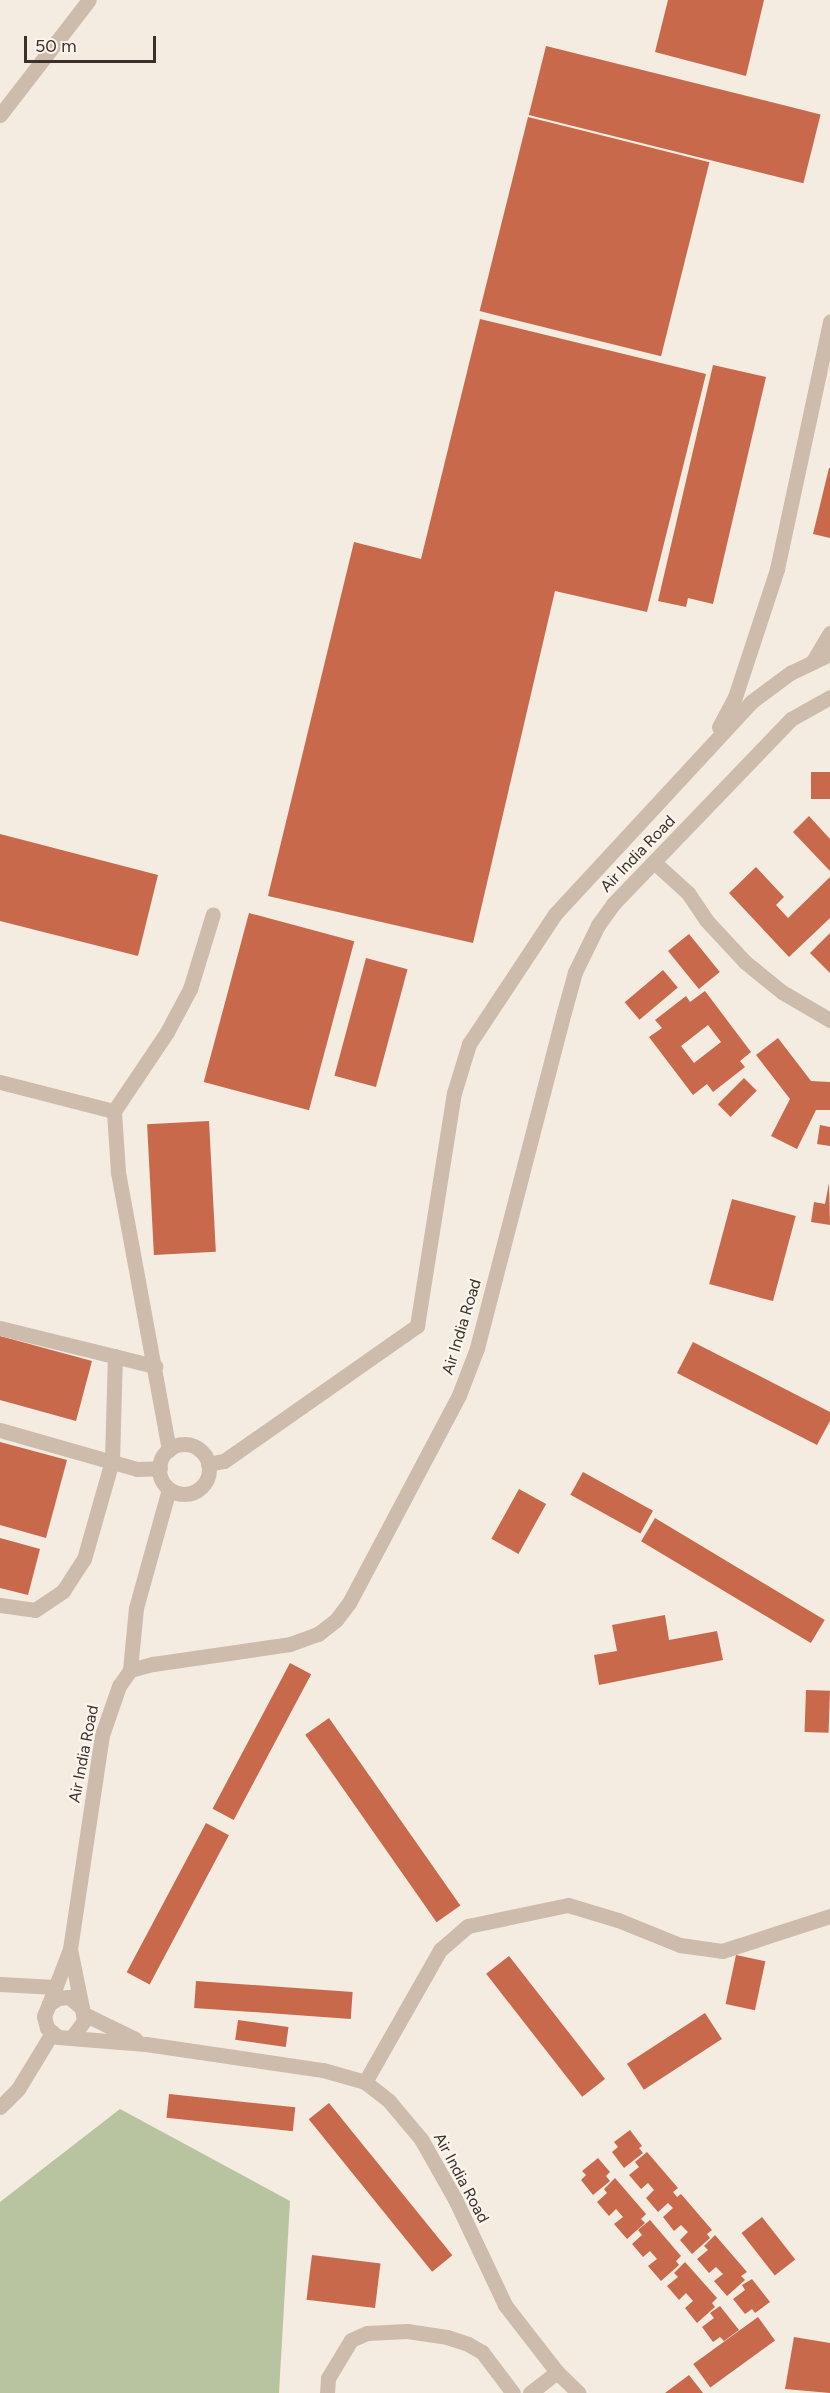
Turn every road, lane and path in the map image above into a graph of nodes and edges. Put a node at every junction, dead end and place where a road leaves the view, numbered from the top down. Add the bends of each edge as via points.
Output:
1 (89, 0) edge
2 (0, 115) edge
3 (830, 321) edge
4 (830, 633) edge
5 (830, 654) edge
6 (813, 662) junction
7 (830, 697) edge
8 (710, 746) junction
9 (655, 863) junction
10 (213, 914) dead end
11 (830, 1020) edge
12 (0, 1082) edge
13 (114, 1111) junction
14 (0, 1328) edge
15 (115, 1356) junction
16 (155, 1366) junction
17 (0, 1430) edge
18 (169, 1450) junction
19 (112, 1461) junction
20 (208, 1464) junction
21 (160, 1468) junction
22 (169, 1489) junction
23 (0, 1605) edge
24 (130, 1671) junction
25 (830, 1916) edge
26 (70, 1949) junction
27 (0, 1984) edge
28 (56, 1987) junction
29 (49, 2004) junction
30 (83, 2011) junction
31 (52, 2033) junction
32 (73, 2036) junction
33 (146, 2044) junction
34 (365, 2082) junction
35 (0, 2107) edge
36 (557, 2372) junction
37 (327, 2393) edge
38 (513, 2393) edge
39 (530, 2393) edge
40 (579, 2393) edge

1 - 2 street
3 - 8 street via 777,569 735,697
4 - 6 street
5 - 6 street
6 - 8 street via 790,673 751,702
7 - 9 street, Air India Road via 791,719
8 - 20 street via 555,914 468,1044 454,1093 417,1326 224,1461
9 - 11 street via 688,893 706,920 745,962 782,992
9 - 24 street, Air India Road via 614,904 575,972 477,1348 459,1395 349,1603 318,1634 290,1644 178,1659
10 - 13 street via 190,989 167,1032
12 - 13 street
13 - 16 street via 118,1172
14 - 15 street
15 - 16 street
15 - 19 street
16 - 18 street
17 - 19 street
18 - 20 street via 178,1445 193,1446
18 - 21 street
19 - 21 street via 137,1469
19 - 23 street via 84,1559 63,1591 35,1610
20 - 22 street via 206,1481 196,1491 177,1493
21 - 22 street via 161,1478
22 - 24 street via 136,1608
24 - 26 street, Air India Road via 112,1701 102,1735
25 - 34 street via 722,1951 680,1945 568,1905 468,1926 440,1950
26 - 28 street, Air India Road
26 - 30 street, Air India Road
27 - 28 street
28 - 29 street, Air India Road
29 - 30 street, Air India Road via 69,1997
29 - 31 street, Air India Road via 45,2023
30 - 32 street via 82,2027
30 - 33 street, Air India Road
31 - 32 street, Air India Road via 58,2037
31 - 35 street via 18,2089
32 - 33 street, Air India Road
33 - 34 street, Air India Road via 323,2070
34 - 36 street, Air India Road via 389,2101 421,2139 455,2199 505,2305
36 - 39 street
36 - 40 street, Air India Road
37 - 38 street via 328,2378 351,2340 367,2332 407,2331 447,2337 475,2348

